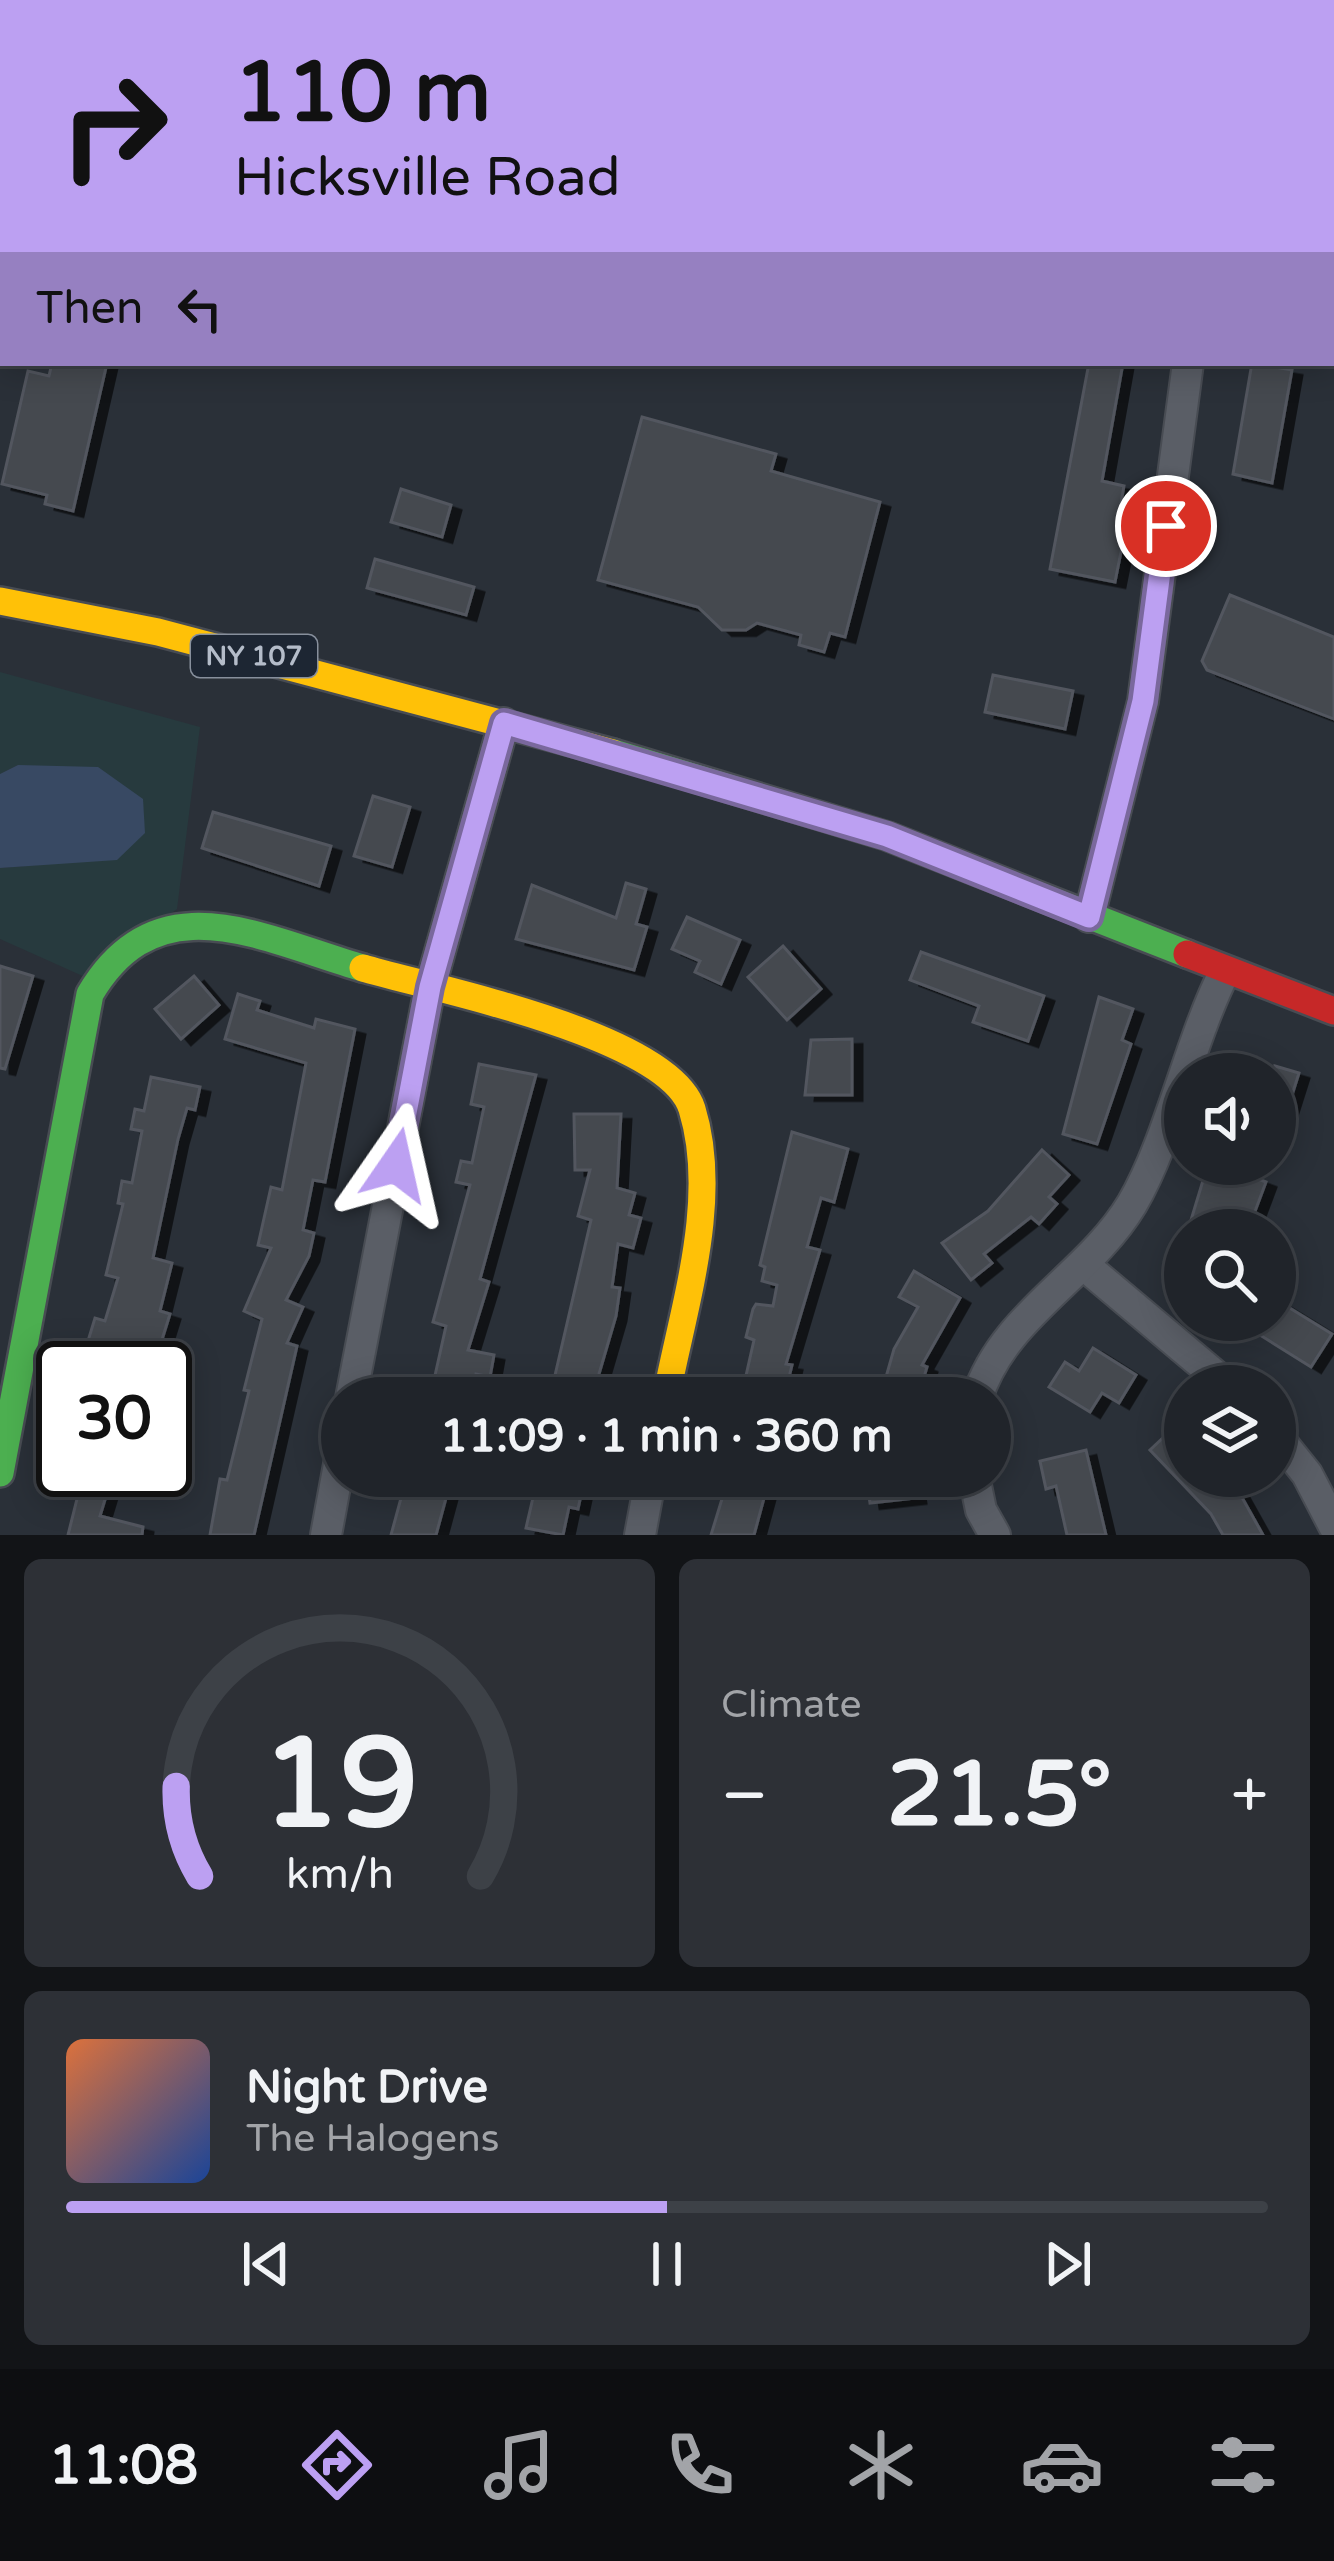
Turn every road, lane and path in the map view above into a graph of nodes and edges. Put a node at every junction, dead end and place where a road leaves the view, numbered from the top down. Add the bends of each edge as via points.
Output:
1 (1188, 366) edge
2 (0, 602) edge
3 (504, 723) junction
4 (1099, 921) junction
5 (1225, 971) junction
6 (430, 987) junction
7 (1334, 1011) edge
8 (1084, 1264) junction
9 (1203, 1365) edge
10 (356, 1377) edge
11 (670, 1377) edge
12 (986, 1377) edge
13 (1296, 1460) edge
14 (0, 1473) edge
15 (333, 1497) edge
16 (647, 1497) edge
17 (978, 1497) edge
18 (1334, 1526) edge
19 (326, 1535) edge
20 (640, 1535) edge
21 (995, 1535) edge

1 - 4 street via 1143,701
2 - 3 street, NY 107 via 158,632
3 - 4 street, NY 107 via 887,836
3 - 6 street
4 - 5 street
5 - 7 street
5 - 8 street via 1132,1204
6 - 10 street
6 - 11 street via 609,1039 702,1095 698,1225
6 - 14 street via 205,923 151,929 105,964 82,1022
8 - 9 street
8 - 12 street via 1002,1342
13 - 18 street
15 - 19 street
16 - 20 street
17 - 21 street

